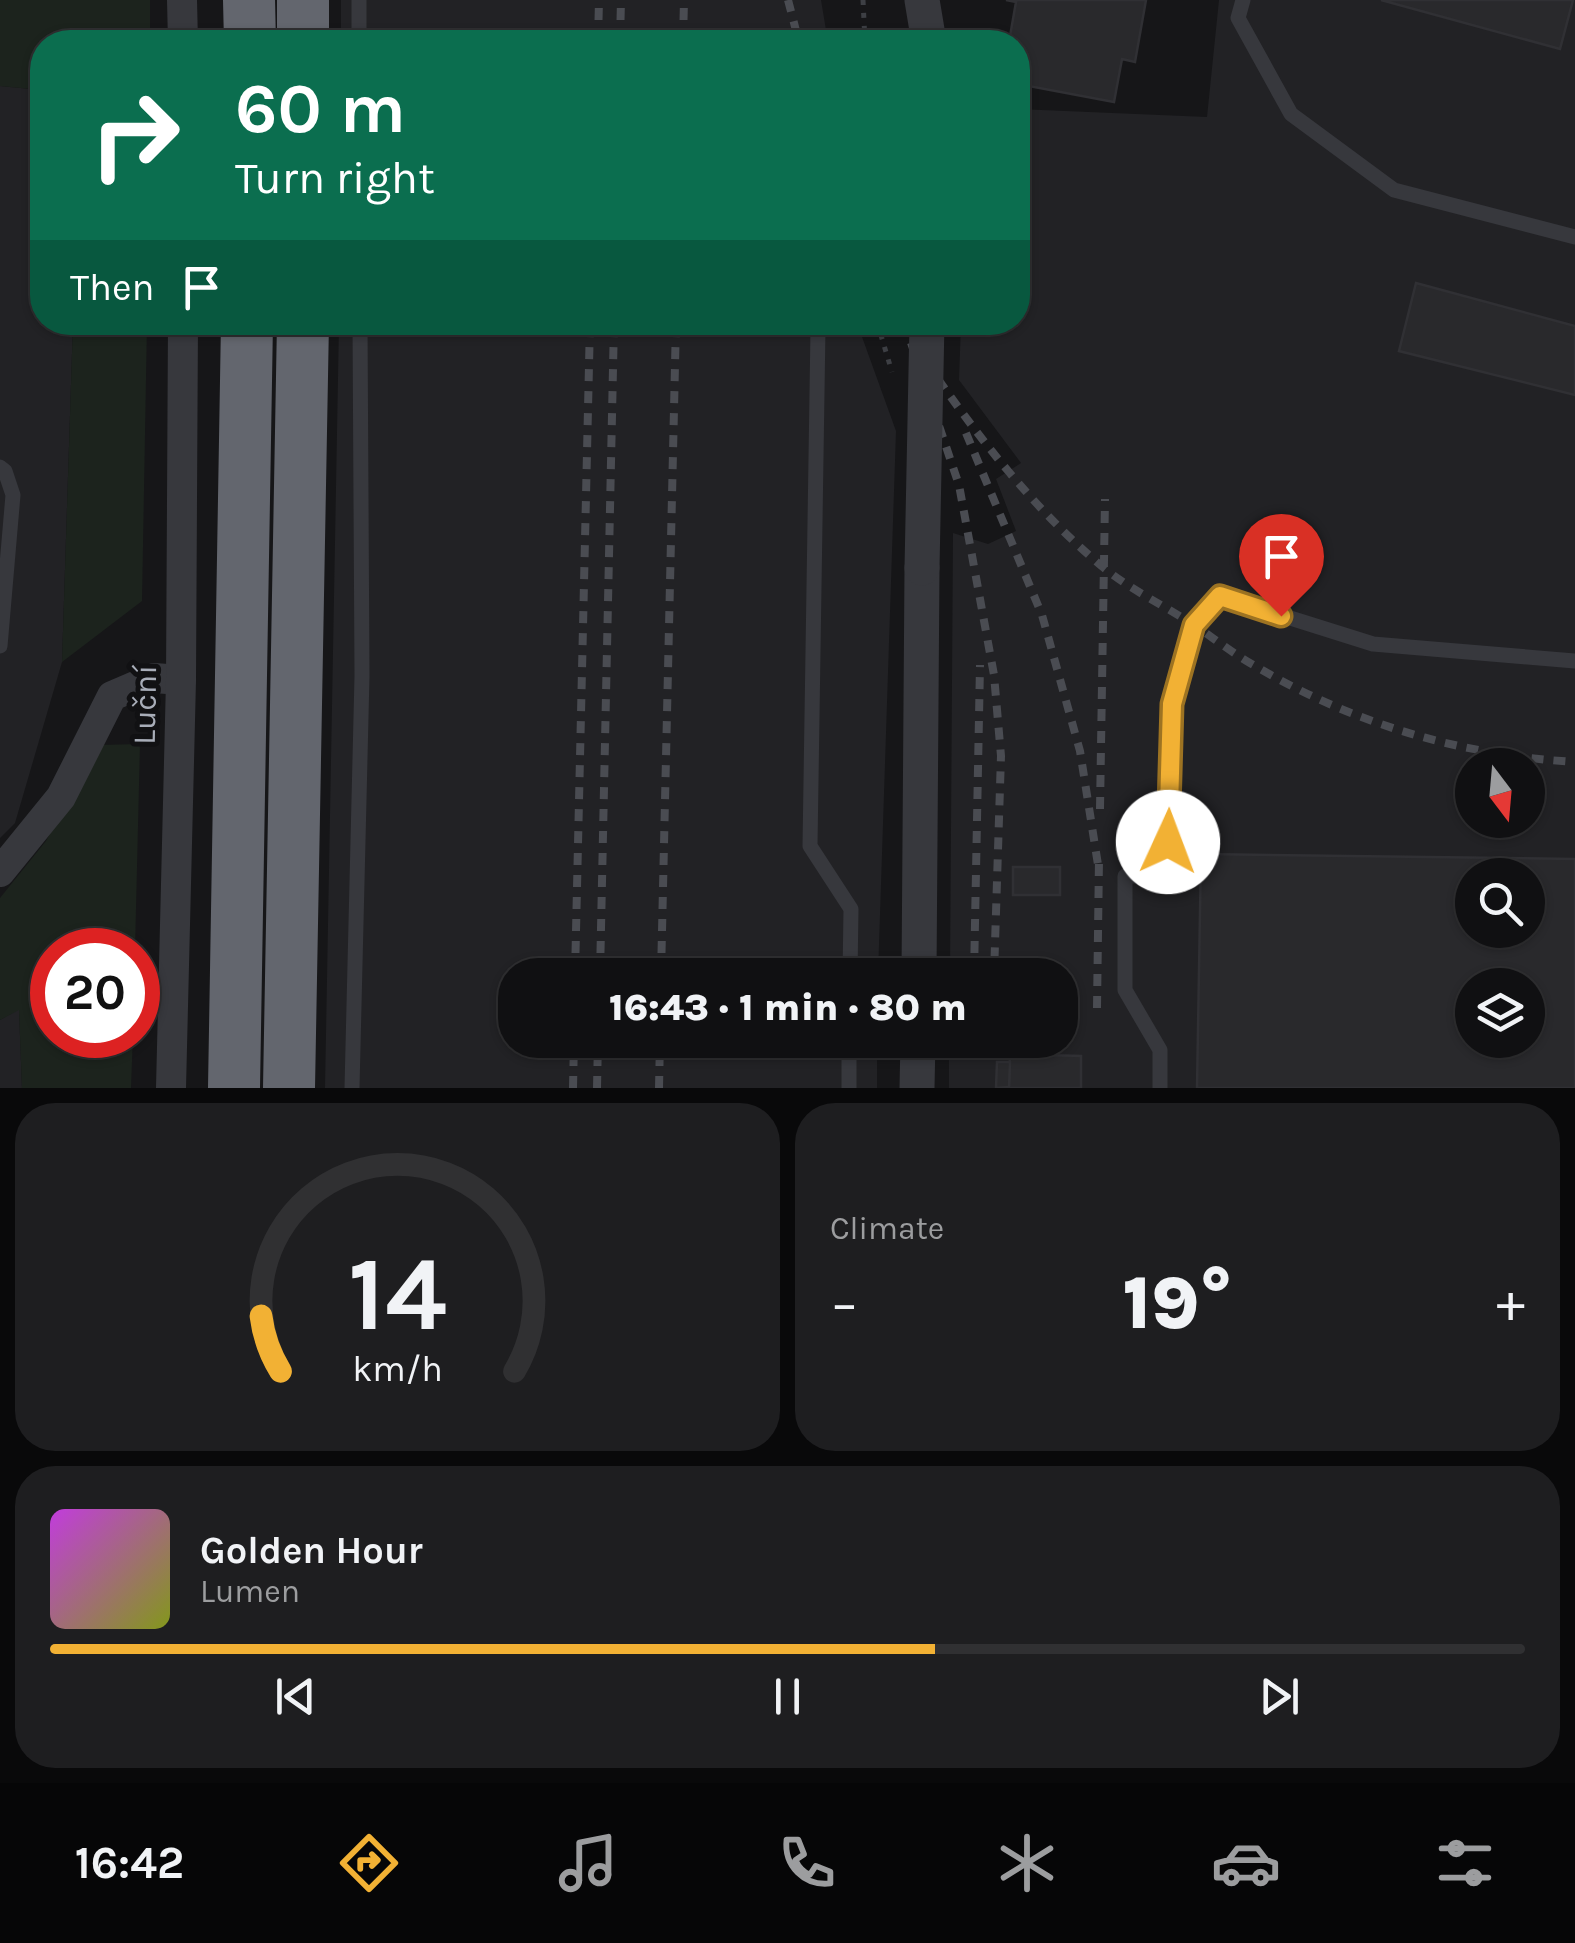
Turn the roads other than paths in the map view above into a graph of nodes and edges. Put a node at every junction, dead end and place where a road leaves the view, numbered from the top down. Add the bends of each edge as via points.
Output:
1 (182, 0) edge
2 (249, 0) edge
3 (303, 0) edge
4 (359, 0) edge
5 (922, 0) edge
6 (1242, 0) edge
7 (183, 30) edge
8 (250, 30) edge
9 (304, 30) edge
10 (359, 30) edge
11 (927, 30) edge
12 (1575, 236) edge
13 (183, 335) edge
14 (248, 335) edge
15 (303, 335) edge
16 (360, 335) edge
17 (818, 335) edge
18 (927, 335) edge
19 (0, 467) edge
20 (0, 646) edge
21 (1575, 661) edge
22 (181, 680) junction
23 (0, 872) edge
24 (850, 958) edge
25 (919, 958) edge
26 (849, 1058) edge
27 (918, 1058) edge
28 (170, 1088) edge
29 (234, 1088) edge
30 (289, 1088) edge
31 (352, 1088) edge
32 (849, 1088) edge
33 (917, 1088) edge
34 (1160, 1088) edge

1 - 7 street
2 - 8 highway
3 - 9 highway
4 - 10 lane
5 - 11 street
6 - 12 lane via 1238,18 1291,114 1394,190
13 - 22 street, Luční
14 - 29 highway
15 - 30 highway
16 - 31 lane via 362,676
17 - 24 lane via 810,846 851,909
18 - 25 street, bridge
19 - 20 lane via 13,495
21 - 34 lane via 1373,644 1220,596 1194,625 1172,704 1168,876 1125,876 1125,990 1160,1050
22 - 23 street via 154,678 112,696 61,796
22 - 28 street, Luční
26 - 32 lane
27 - 33 street

